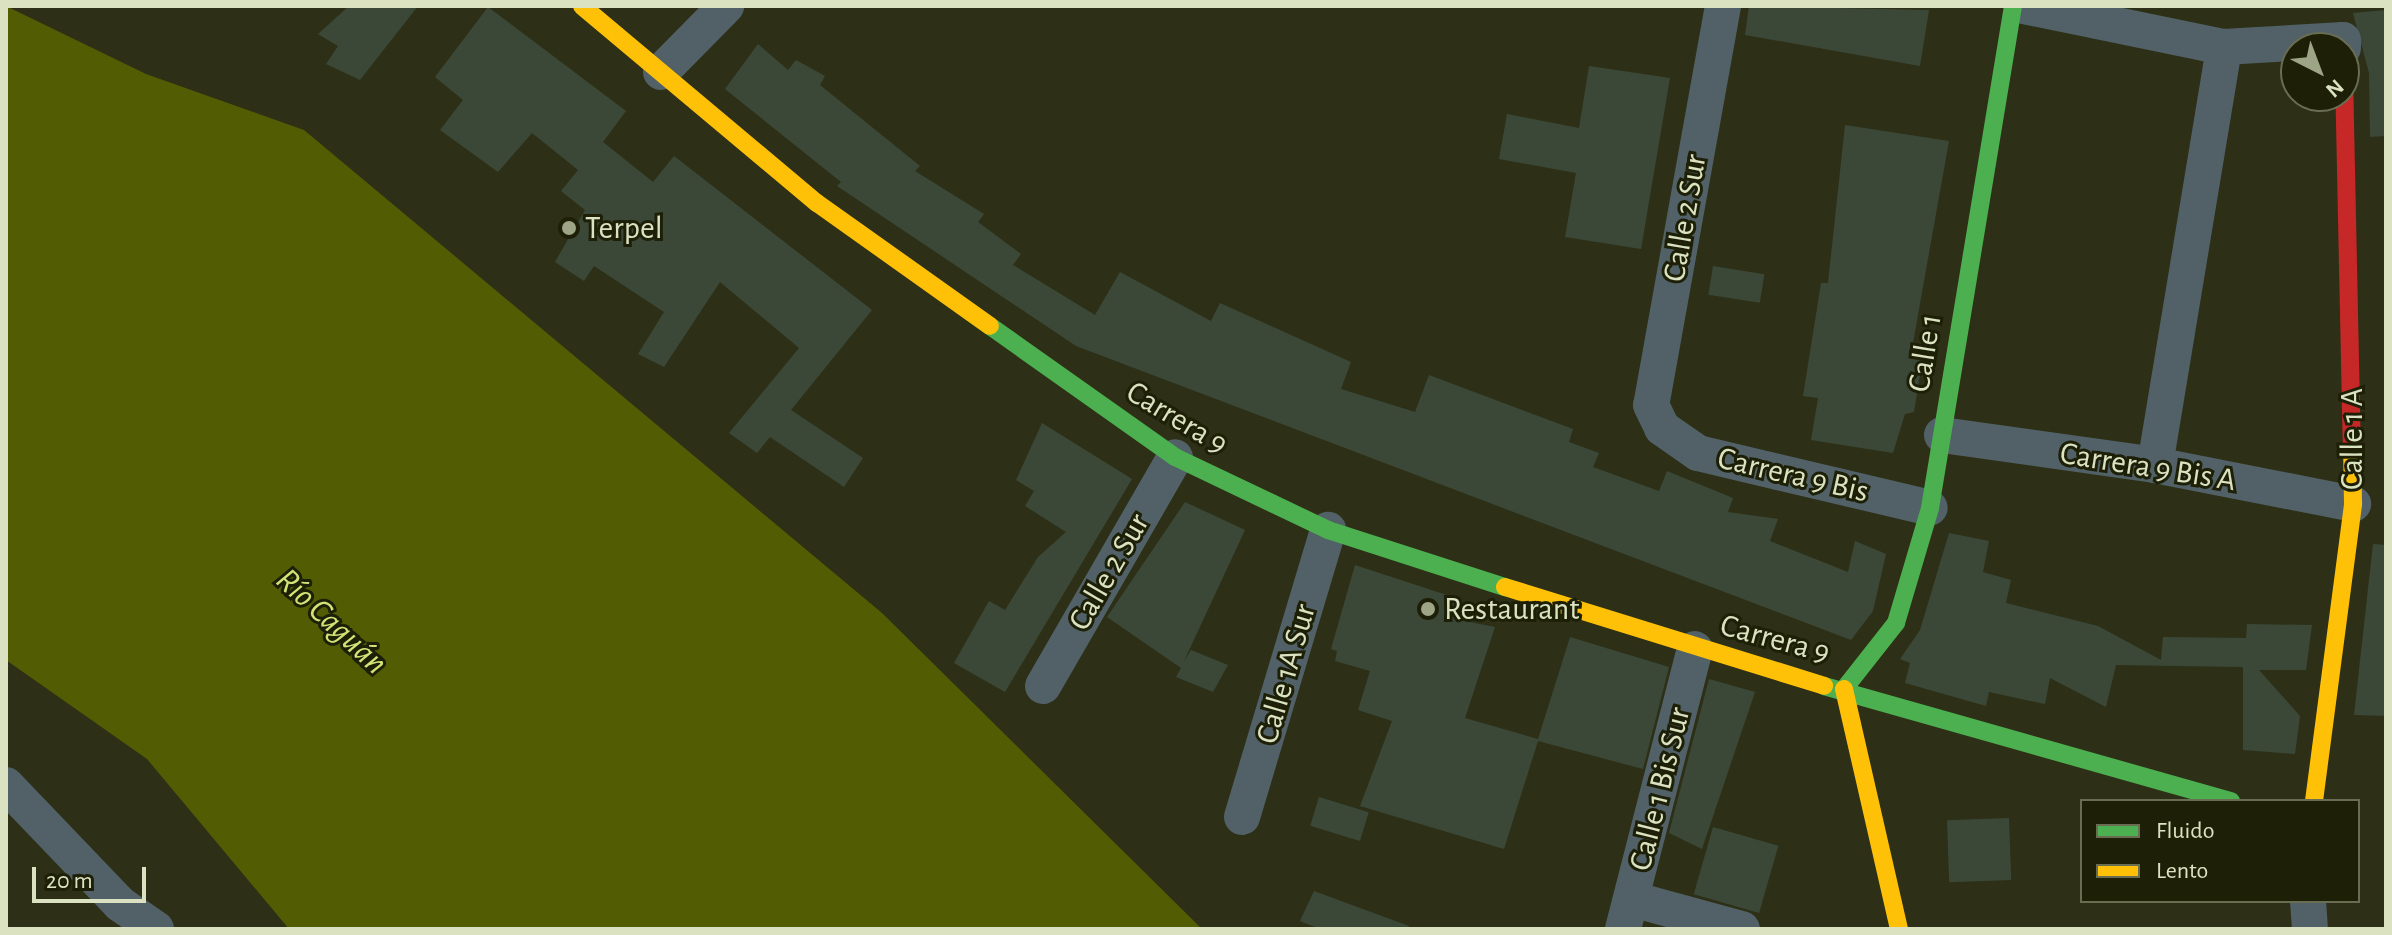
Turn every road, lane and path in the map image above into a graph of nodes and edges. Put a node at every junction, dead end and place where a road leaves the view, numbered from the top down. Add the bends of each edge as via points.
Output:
1 (582, 6) edge
2 (726, 6) edge
3 (1723, 6) edge
4 (2013, 6) edge
5 (2024, 6) edge
6 (2224, 47) junction
7 (2280, 50) edge
8 (661, 72) junction
9 (2344, 112) edge
10 (1662, 428) joint
11 (1942, 435) junction
12 (1175, 457) junction
13 (2155, 465) junction
14 (2353, 504) junction
15 (1930, 508) junction
16 (1328, 530) junction
17 (1695, 649) junction
18 (1043, 686) dead end
19 (1844, 689) junction
20 (6, 785) edge
21 (2224, 799) edge
22 (2314, 799) edge
23 (1242, 817) dead end
24 (2308, 903) edge
25 (1628, 914) edge
26 (156, 929) edge
27 (1742, 929) edge
28 (1899, 929) edge
29 (2310, 929) edge

1 - 8 street, Carrera 9
2 - 8 street
3 - 10 street, Calle 2 Sur via 1651,405
4 - 11 street, Calle 1
5 - 6 street
6 - 7 street
6 - 13 street
8 - 12 street, Carrera 9 via 817,203
9 - 14 street, Calle 1 A
10 - 15 street, Carrera 9 Bis via 1698,453
11 - 13 street, Carrera 9 Bis A
11 - 15 street, Calle 1
12 - 16 street, Carrera 9
12 - 18 street, Calle 2 Sur
13 - 14 street, Carrera 9 Bis A
14 - 22 street, Calle 1 A
15 - 19 street, Calle 1 via 1896,623
16 - 17 street, Carrera 9
16 - 23 street, Calle 1A Sur
17 - 19 street, Carrera 9
17 - 25 street, Calle 1 Bis Sur
19 - 21 street, Carrera 9
19 - 28 street, Carrera 9
20 - 26 street via 120,904
24 - 29 street
25 - 27 street

